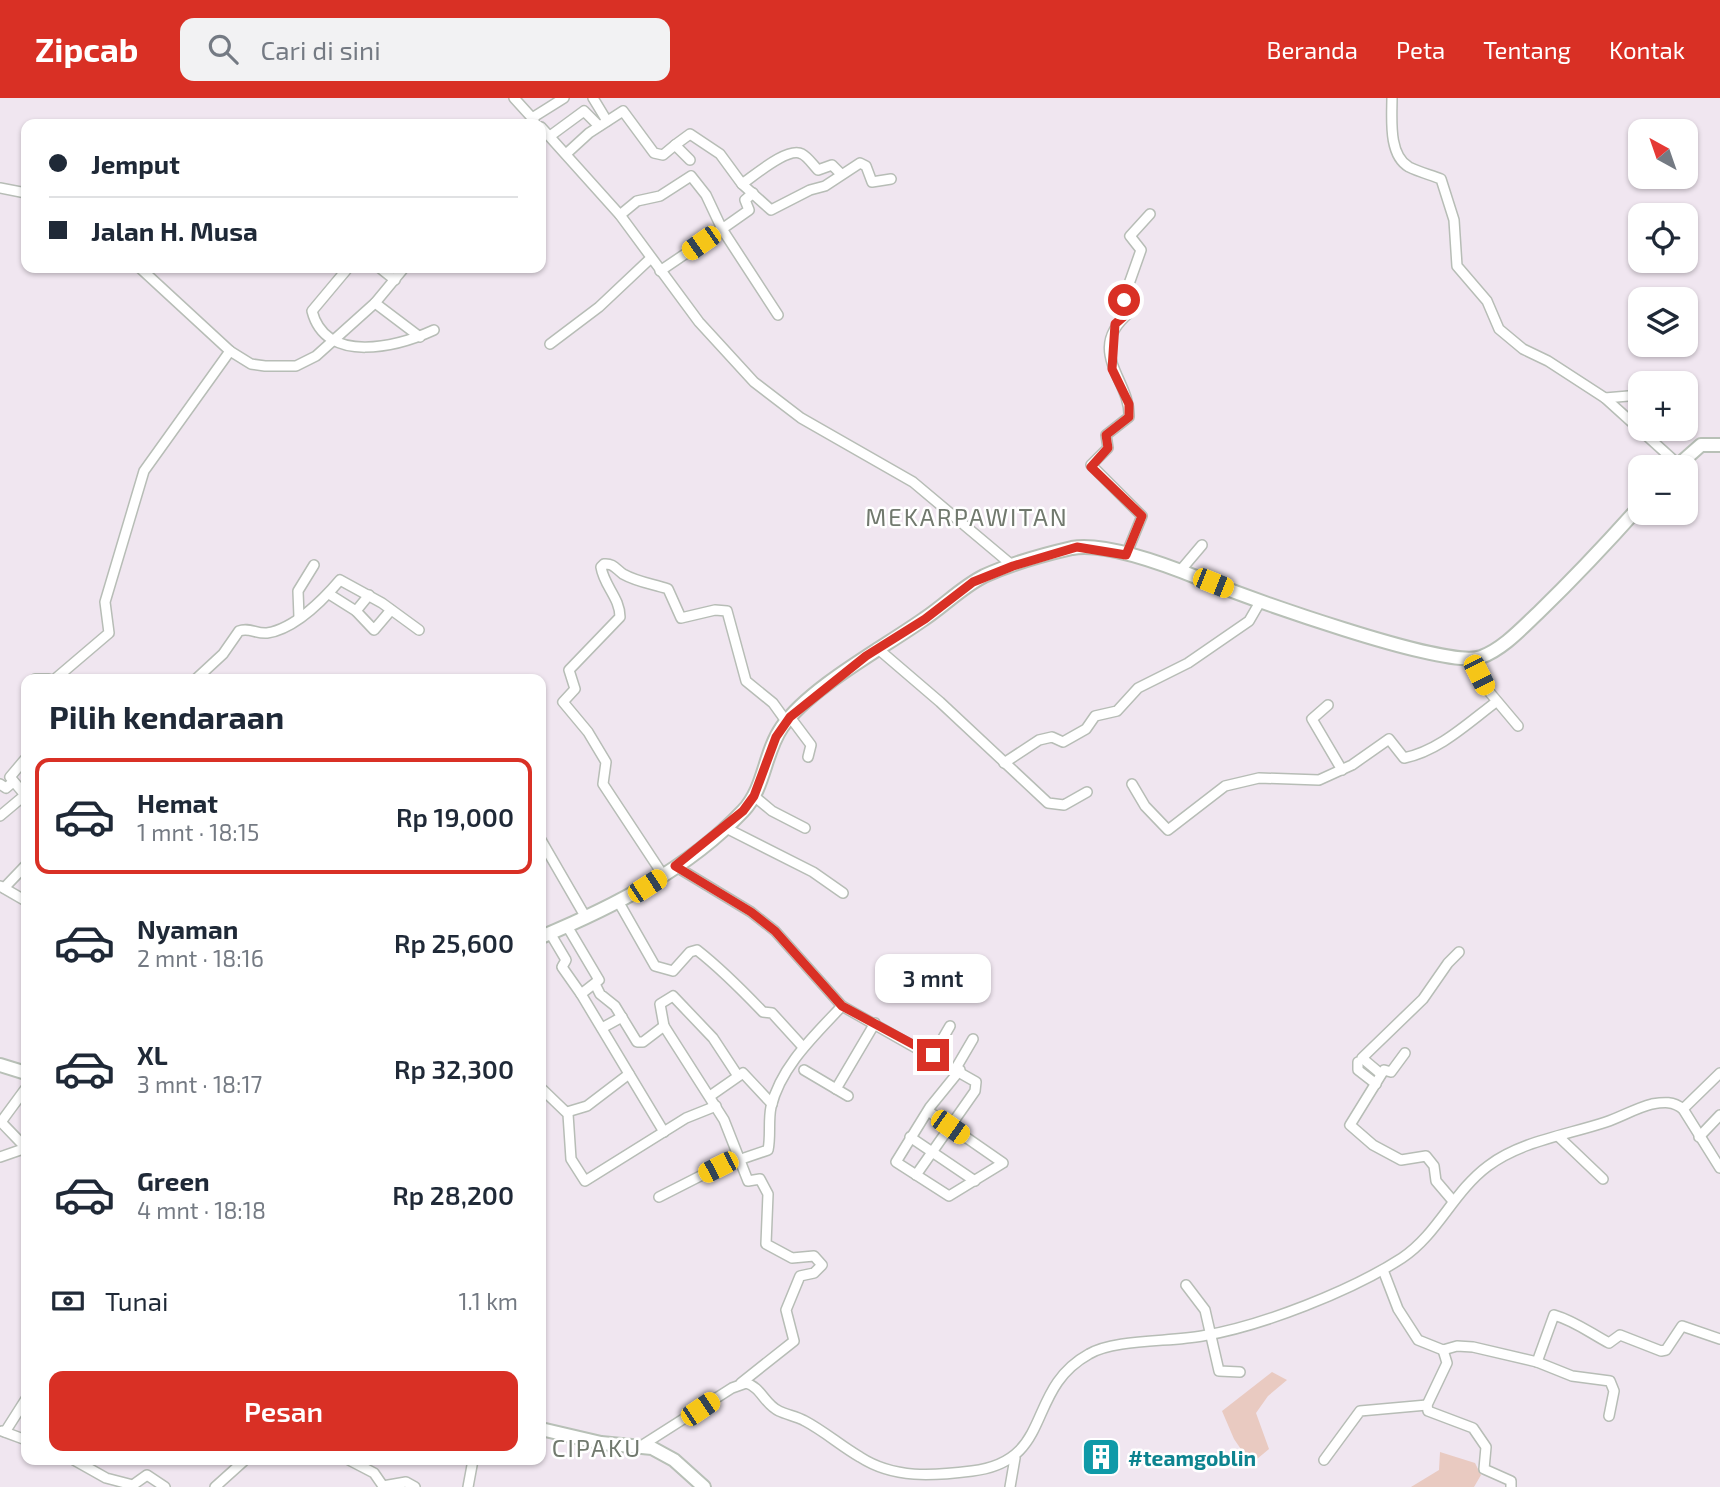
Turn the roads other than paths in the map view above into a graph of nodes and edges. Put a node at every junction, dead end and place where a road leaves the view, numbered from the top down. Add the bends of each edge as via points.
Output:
1 (514, 98) edge
2 (564, 98) edge
3 (593, 98) edge
4 (1392, 98) edge
5 (532, 119) edge
6 (546, 122) edge
7 (603, 123) junction
8 (546, 127) edge
9 (546, 134) edge
10 (675, 145) junction
11 (566, 154) junction
12 (691, 160) dead end
13 (841, 174) junction
14 (891, 179) dead end
15 (742, 184) junction
16 (0, 188) edge
17 (21, 192) edge
18 (753, 193) junction
19 (1150, 214) dead end
20 (620, 215) junction
21 (722, 229) junction
22 (651, 258) junction
23 (660, 271) junction
24 (145, 273) edge
25 (344, 273) edge
26 (386, 273) edge
27 (400, 273) edge
28 (395, 280) junction
29 (375, 303) junction
30 (778, 315) dead end
31 (434, 330) dead end
32 (420, 337) junction
33 (334, 340) junction
34 (550, 344) dead end
35 (230, 351) junction
36 (1628, 397) edge
37 (1605, 398) junction
38 (1720, 445) edge
39 (1666, 455) edge
40 (1690, 455) edge
41 (1628, 520) edge
42 (1202, 545) dead end
43 (1126, 555) junction
44 (314, 565) dead end
45 (1013, 566) junction
46 (1180, 570) junction
47 (329, 594) junction
48 (369, 595) junction
49 (1260, 602) junction
50 (391, 610) junction
51 (356, 611) junction
52 (299, 617) junction
53 (419, 630) dead end
54 (877, 648) junction
55 (1473, 659) junction
56 (61, 674) edge
57 (201, 674) edge
58 (1496, 702) junction
59 (1328, 705) dead end
60 (788, 719) junction
61 (1518, 726) dead end
62 (808, 757) dead end
63 (1004, 763) junction
64 (21, 764) edge
65 (1342, 770) junction
66 (13, 782) junction
67 (0, 784) edge
68 (1132, 784) dead end
69 (21, 789) edge
70 (1087, 792) dead end
71 (754, 796) junction
72 (21, 803) edge
73 (0, 816) edge
74 (724, 827) junction
75 (805, 828) dead end
76 (546, 849) edge
77 (675, 866) junction
78 (21, 870) edge
79 (663, 875) junction
80 (2, 887) edge
81 (843, 893) dead end
82 (21, 898) edge
83 (618, 901) junction
84 (585, 916) junction
85 (567, 926) junction
86 (546, 935) edge
87 (546, 936) edge
88 (1459, 953) dead end
89 (595, 984) junction
90 (581, 994) junction
91 (842, 1006) junction
92 (622, 1017) junction
93 (875, 1023) junction
94 (664, 1026) junction
95 (950, 1026) dead end
96 (602, 1028) junction
97 (973, 1038) dead end
98 (803, 1047) junction
99 (1405, 1053) dead end
100 (933, 1055) junction
101 (1358, 1062) dead end
102 (0, 1065) edge
103 (958, 1069) junction
104 (804, 1070) dead end
105 (21, 1071) edge
106 (1720, 1073) edge
107 (629, 1074) junction
108 (1381, 1074) junction
109 (738, 1076) junction
110 (1376, 1084) junction
111 (836, 1089) junction
112 (546, 1093) edge
113 (21, 1095) edge
114 (710, 1096) junction
115 (848, 1096) dead end
116 (772, 1104) junction
117 (716, 1106) junction
118 (1683, 1109) junction
119 (928, 1111) junction
120 (567, 1112) junction
121 (1720, 1115) edge
122 (950, 1127) junction
123 (664, 1132) junction
124 (910, 1137) junction
125 (1559, 1137) junction
126 (1699, 1137) junction
127 (21, 1143) edge
128 (21, 1150) edge
129 (931, 1152) junction
130 (0, 1157) edge
131 (739, 1159) junction
132 (1720, 1168) edge
133 (916, 1175) junction
134 (1603, 1179) dead end
135 (975, 1181) junction
136 (659, 1197) dead end
137 (1453, 1201) junction
138 (1383, 1270) junction
139 (1186, 1284) dead end
140 (1213, 1334) junction
141 (1720, 1339) edge
142 (1443, 1350) junction
143 (1537, 1362) junction
144 (1240, 1372) dead end
145 (741, 1383) junction
146 (1427, 1405) junction
147 (21, 1406) edge
148 (1609, 1416) dead end
149 (546, 1430) edge
150 (2, 1431) edge
151 (21, 1438) edge
152 (641, 1446) junction
153 (1015, 1458) junction
154 (1324, 1460) dead end
155 (84, 1465) edge
156 (239, 1465) edge
157 (359, 1465) edge
158 (472, 1465) edge
159 (165, 1487) edge
160 (215, 1487) edge
161 (415, 1487) edge
162 (468, 1487) edge
163 (704, 1487) edge
164 (1010, 1487) edge
165 (1511, 1487) edge

1 - 5 street
2 - 6 street
3 - 7 street
4 - 37 street via 1392,131 1400,157 1407,166 1441,180 1454,220 1457,265 1487,301 1499,329 1523,349
7 - 8 street via 584,111
7 - 10 street via 624,112 658,155
7 - 11 street
9 - 11 street
10 - 12 street
10 - 15 street via 688,134 694,135 720,154
11 - 20 street
13 - 14 street via 863,163 872,182
13 - 15 street via 832,165 818,170 794,152
13 - 18 street via 774,210
15 - 18 street
16 - 17 street
18 - 21 street via 745,200 749,210
19 - 43 street via 1130,236 1141,250 1124,298 1129,313 1115,325 1111,341 1112,369 1129,404 1129,417 1106,435 1108,448 1091,467 1142,516
20 - 21 street via 641,198 660,196 691,176
20 - 22 street
21 - 23 street
21 - 30 street
22 - 23 street
22 - 34 street via 599,307
23 - 45 street via 724,351 775,400 913,482
24 - 35 street
25 - 33 street via 312,311
26 - 28 street
27 - 28 street
28 - 29 street
29 - 32 street
29 - 33 street
31 - 32 street
32 - 33 street via 373,348
33 - 35 street via 296,366 251,365
35 - 56 street via 144,471 106,597 108,634
36 - 37 street
37 - 39 street
38 - 40 street via 1701,445
41 - 55 street via 1518,632 1490,653
42 - 46 street
43 - 45 street via 1077,547
43 - 46 street
44 - 52 street via 298,591
45 - 54 street via 973,582
46 - 49 street
47 - 48 street via 341,580
47 - 51 street
47 - 52 street
48 - 50 street
48 - 51 street
49 - 55 street via 1376,638
49 - 63 street via 1249,621 1188,663 1138,688 1117,711 1095,716 1088,727 1063,742 1052,737 1039,740
50 - 51 street via 374,630
50 - 53 street
52 - 57 street via 267,633 239,631
54 - 60 street
54 - 63 street
55 - 58 street
58 - 61 street
58 - 65 street via 1419,753 1404,758 1389,740
59 - 65 street via 1312,719
60 - 62 street via 811,745
60 - 71 street via 776,737
60 - 79 street via 746,681 727,611 681,618 668,589 629,577 608,562 601,567 621,617 569,670 575,689 563,702 595,744 606,764 603,784
63 - 70 street via 1054,805
64 - 66 street via 11,775
65 - 68 street via 1319,780 1259,778 1225,786 1167,830
66 - 67 street via 6,788
66 - 69 street
71 - 74 street
71 - 75 street
72 - 73 street
74 - 77 street
74 - 81 street via 813,872
76 - 84 street
77 - 79 street
77 - 91 street via 775,931
78 - 80 street
79 - 83 street
80 - 82 street
83 - 84 street
83 - 98 street via 655,965 673,971 696,950 720,967 764,1013 772,1013
84 - 85 street
85 - 86 street
85 - 89 street via 598,978
87 - 90 street via 566,960 562,967
88 - 108 street via 1423,999 1362,1058
89 - 90 street
89 - 92 street
90 - 96 street
91 - 93 street
91 - 98 street
92 - 94 street via 639,1042
92 - 96 street
93 - 100 street
93 - 111 street
94 - 109 street via 660,1004 673,996 713,1038
94 - 114 street
95 - 100 street
96 - 107 street
97 - 103 street
98 - 116 street
99 - 108 street via 1391,1072
100 - 103 street
101 - 110 street via 1358,1069
102 - 105 street
103 - 119 street
103 - 122 street via 976,1082 975,1091
104 - 111 street
106 - 118 street
107 - 120 street via 587,1106
107 - 123 street
108 - 110 street
109 - 114 street
109 - 116 street via 745,1074
110 - 137 street via 1351,1127 1401,1160 1426,1156 1435,1178
111 - 115 street
112 - 120 street
113 - 127 street via 1,1122
114 - 117 street
116 - 131 street via 768,1150
117 - 123 street
117 - 131 street
118 - 125 street via 1675,1103 1649,1105
118 - 126 street
119 - 122 street
119 - 124 street
120 - 123 street via 571,1159 583,1181
121 - 126 street
122 - 129 street
122 - 135 street via 1003,1163
124 - 129 street
124 - 133 street via 895,1160
125 - 134 street
125 - 137 street via 1507,1153
126 - 132 street
128 - 130 street
129 - 133 street
129 - 135 street
131 - 136 street
131 - 145 street via 748,1180 760,1179 768,1194 766,1244 791,1258 808,1255 820,1262 814,1273 800,1276 786,1308 794,1341
133 - 135 street via 949,1196
137 - 138 street via 1421,1244
138 - 140 street via 1292,1309
138 - 142 street via 1414,1335
139 - 140 street via 1205,1310
140 - 144 street via 1219,1371
140 - 153 street via 1163,1343 1120,1344 1090,1353 1055,1381 1033,1432
141 - 143 street via 1682,1326 1663,1352 1620,1335 1609,1343 1554,1315
142 - 143 street via 1473,1347
142 - 146 street via 1447,1363
143 - 148 street via 1572,1376 1610,1381 1614,1391
145 - 152 street
145 - 153 street via 753,1385 775,1410 804,1420 863,1460 900,1474 970,1472 995,1468
146 - 154 street via 1360,1411
146 - 165 street via 1432,1415 1465,1423 1477,1431 1486,1447 1484,1469 1511,1481
147 - 150 street
149 - 152 street via 601,1443
150 - 151 street
152 - 163 street via 664,1453
153 - 164 street
155 - 159 street via 118,1482 133,1485 147,1475
156 - 160 street
157 - 161 street via 374,1472 383,1486 406,1482
158 - 162 street

